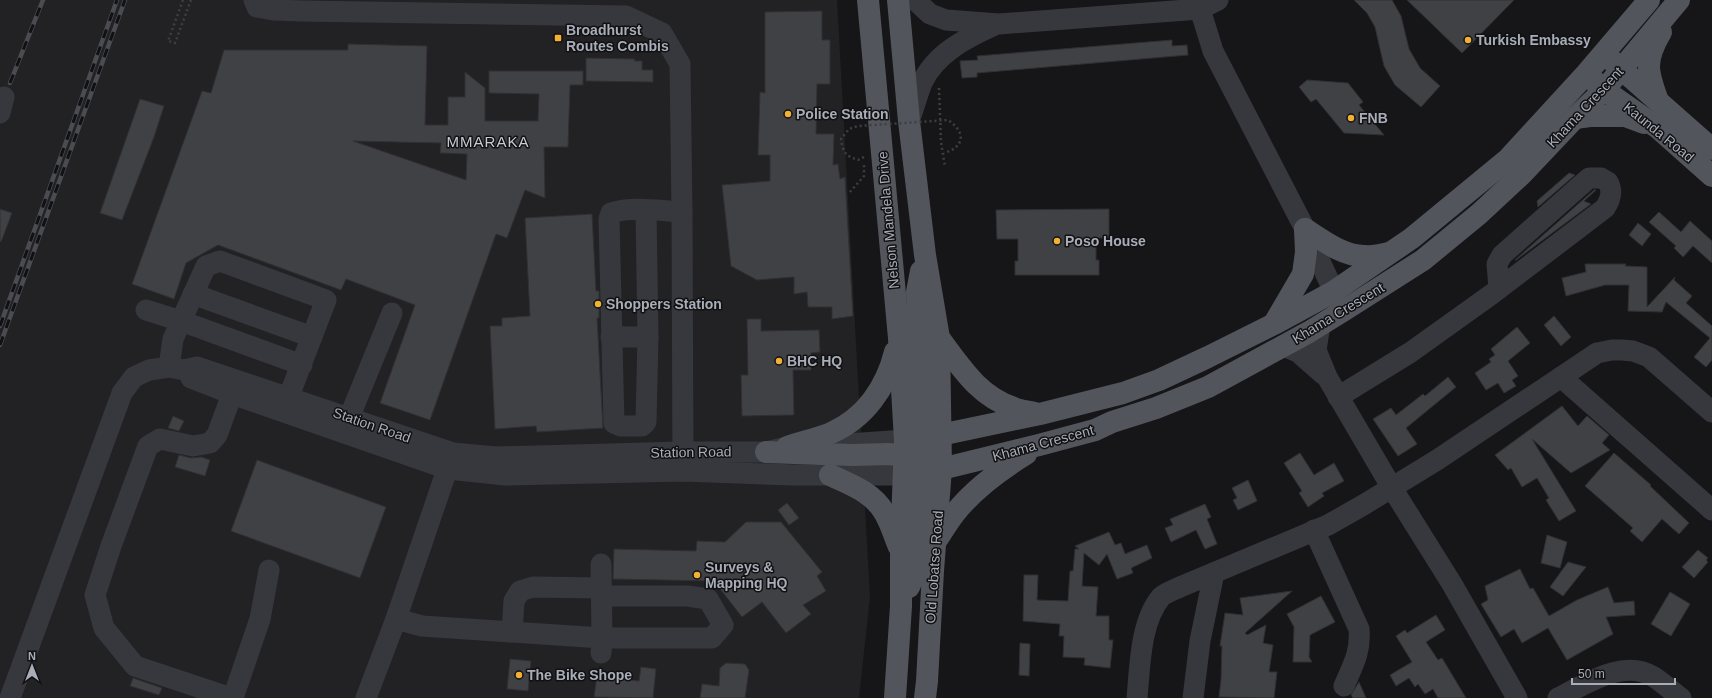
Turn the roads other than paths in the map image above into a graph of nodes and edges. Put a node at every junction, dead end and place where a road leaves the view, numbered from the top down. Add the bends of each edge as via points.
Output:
1 (254, 0) edge
2 (868, 0) edge
3 (898, 0) edge
4 (915, 0) edge
5 (1649, 0) edge
6 (1679, 1) edge
7 (1205, 3) edge
8 (999, 24) junction
9 (1604, 53) junction
10 (1621, 69) junction
11 (1586, 74) junction
12 (1604, 90) junction
13 (1659, 103) junction
14 (1575, 118) junction
15 (909, 121) junction
16 (1658, 128) junction
17 (1712, 149) edge
18 (1712, 176) edge
19 (646, 210) junction
20 (682, 212) junction
21 (1305, 229) junction
22 (1391, 253) junction
23 (925, 254) junction
24 (1499, 289) junction
25 (1333, 292) junction
26 (194, 294) junction
27 (146, 310) dead end
28 (1343, 311) junction
29 (392, 313) dead end
30 (181, 321) junction
31 (1274, 324) junction
32 (1320, 325) junction
33 (312, 337) junction
34 (611, 337) junction
35 (648, 337) junction
36 (899, 338) junction
37 (939, 338) junction
38 (1283, 346) junction
39 (302, 365) junction
40 (176, 369) junction
41 (1327, 377) junction
42 (1561, 377) junction
43 (232, 394) junction
44 (1338, 397) junction
45 (286, 404) junction
46 (1712, 412) edge
47 (1040, 414) junction
48 (1112, 422) junction
49 (348, 426) junction
50 (1039, 446) junction
51 (775, 450) junction
52 (923, 454) junction
53 (451, 461) junction
54 (683, 461) junction
55 (830, 475) junction
56 (1392, 488) junction
57 (1712, 510) edge
58 (1314, 530) junction
59 (934, 543) junction
60 (901, 552) junction
61 (601, 564) dead end
62 (269, 570) dead end
63 (1214, 573) junction
64 (601, 592) junction
65 (901, 606) junction
66 (396, 619) junction
67 (512, 632) junction
68 (601, 645) junction
69 (1344, 686) dead end
70 (929, 692) edge
71 (10, 698) edge
72 (232, 698) edge
73 (366, 698) edge
74 (895, 698) edge
75 (1137, 698) edge
76 (1193, 698) edge
77 (1517, 698) edge
78 (1558, 698) edge
79 (1681, 698) edge

1 - 20 street via 257,7 294,11 626,16 656,30 662,33 680,64
2 - 36 main road, Nelson Mandela Drive
3 - 15 main road
4 - 8 street via 930,14 946,20
5 - 9 main road, Khama Crescent
6 - 10 main road, Khama Crescent
6 - 13 main road via 1650,53 1648,64
7 - 8 street
7 - 21 street via 1213,50
8 - 15 street via 968,37 939,60 923,82
9 - 10 main road, Kaunda Road
9 - 11 main road, Khama Crescent
10 - 12 main road, Khama Crescent
10 - 13 main road, Kaunda Road
11 - 12 main road, Kaunda Road
11 - 22 main road, Khama Crescent via 1508,159
12 - 14 main road, Khama Crescent
12 - 16 main road, Kaunda Road
13 - 17 main road, Kaunda Road
14 - 16 main road via 1625,116
14 - 28 main road, Khama Crescent via 1522,174 1478,214 1422,260
15 - 23 main road
16 - 18 main road, Kaunda Road
19 - 20 street
19 - 34 street via 618,211 611,213 609,219
19 - 35 street
20 - 54 street
21 - 22 main road via 1331,246 1352,254 1363,257
21 - 25 street
21 - 31 main road via 1306,252 1303,274
22 - 25 main road, Khama Crescent
23 - 37 main road
23 - 52 main road via 917,292
24 - 24 street via 1605,208 1612,194 1608,182 1601,178 1589,178 1502,255 1497,264
24 - 44 street via 1411,352
25 - 28 street
25 - 31 main road, Khama Crescent
26 - 30 street
26 - 33 street
26 - 33 street via 206,266 220,261 326,300
27 - 30 street
28 - 32 main road, Khama Crescent
29 - 49 street
30 - 39 street
30 - 40 street via 173,339
31 - 47 main road, Khama Crescent via 1159,380 1123,393
32 - 38 main road, Khama Crescent
32 - 41 street via 1316,350
33 - 39 street
34 - 35 street
34 - 35 street via 614,423 622,426 642,426 646,422
36 - 51 main road via 886,379 865,409 849,424 830,434
36 - 52 main road, Nelson Mandela Drive
37 - 47 main road via 978,388 1014,409
37 - 52 main road
38 - 41 street via 1298,352
38 - 48 main road, Khama Crescent via 1208,387
39 - 45 street
40 - 43 street, Station Road via 190,378
40 - 45 street, Station Road via 197,367
40 - 71 street via 149,370 134,377 122,393
41 - 44 street
42 - 46 street via 1597,353 1612,350 1632,351 1649,356
42 - 56 street
42 - 57 street
43 - 45 street, Station Road
43 - 72 street via 217,435 210,443 193,446 160,439 148,446 95,595 104,628 134,666
44 - 56 street
45 - 49 street, Station Road
47 - 52 main road, Khama Crescent
48 - 50 main road, Khama Crescent via 1095,430
48 - 52 main road via 1082,423
49 - 53 street, Station Road
50 - 52 main road, Khama Crescent
50 - 59 main road via 1004,467 977,490 955,512
51 - 52 main road via 852,455
51 - 54 street, Station Road
52 - 55 street, Station Road
52 - 59 main road, Old Lobatse Road
52 - 60 main road
52 - 65 main road via 914,575
53 - 54 street, Station Road via 496,457
53 - 54 street, Station Road via 505,475 571,474
53 - 66 street
54 - 55 street, Station Road
55 - 60 main road via 862,490 875,501 884,512
56 - 58 street
56 - 77 street via 1452,584
58 - 63 street
58 - 69 street via 1359,629 1358,654
59 - 70 main road, Old Lobatse Road
60 - 65 main road
61 - 64 street
62 - 72 street via 260,619
63 - 75 street via 1161,596 1142,638
63 - 76 street via 1200,641
64 - 67 street via 533,587 520,591 514,601
64 - 68 street
64 - 68 street via 708,599 723,625 712,638
65 - 74 main road
66 - 67 street via 422,626
66 - 73 street
67 - 68 street
78 - 79 street via 1606,674 1631,670 1653,677

